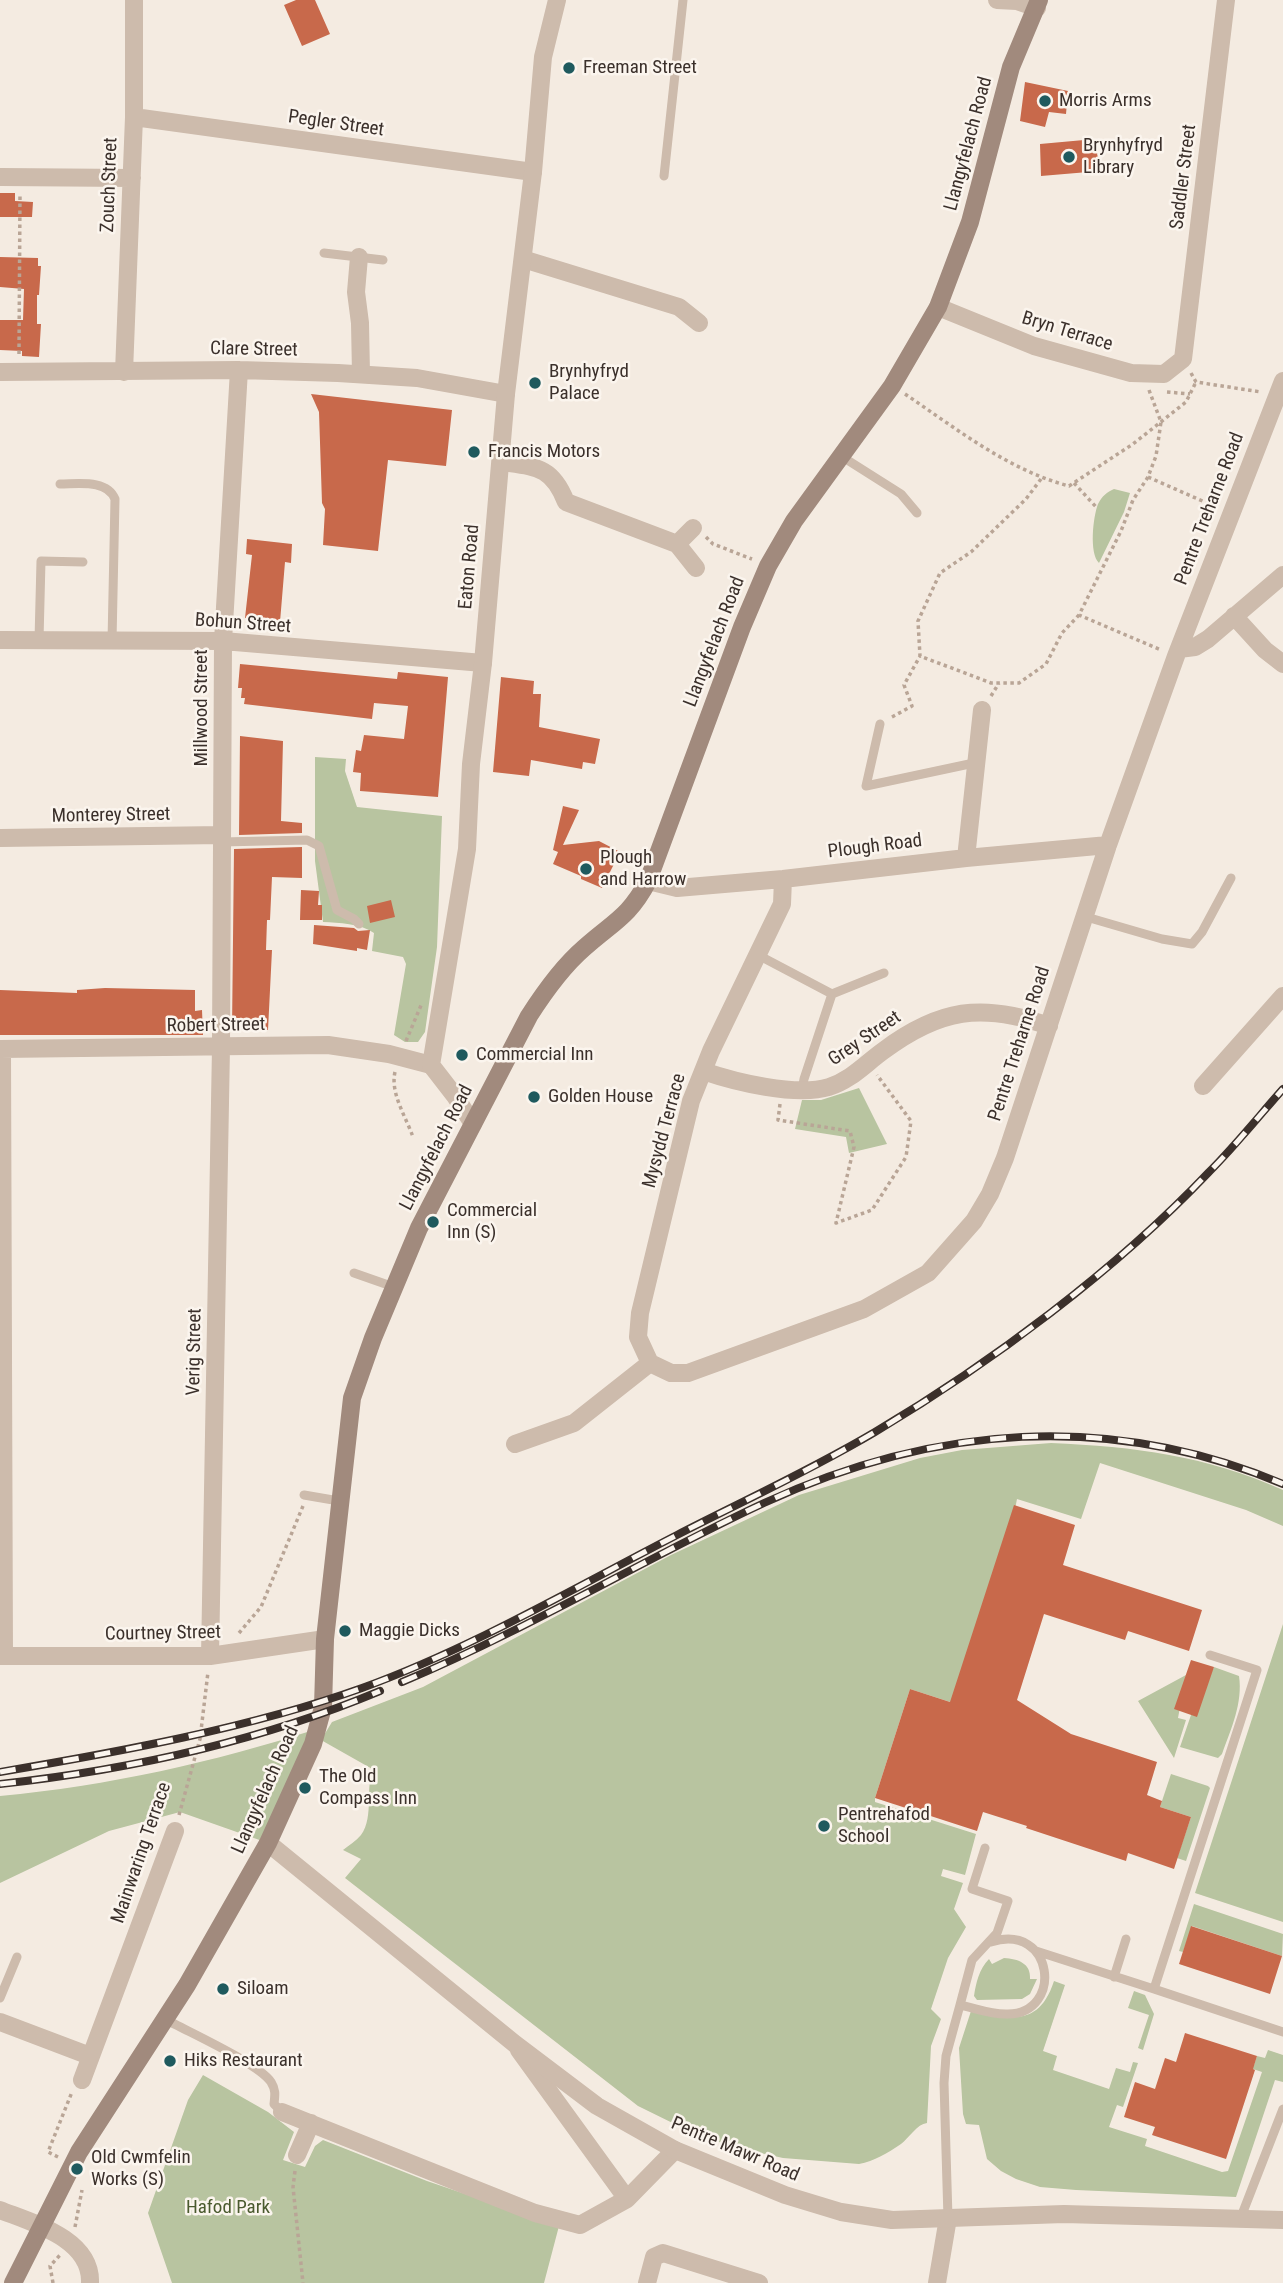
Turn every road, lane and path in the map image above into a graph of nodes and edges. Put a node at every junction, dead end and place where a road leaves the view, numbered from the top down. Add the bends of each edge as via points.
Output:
1 (134, 0) edge
2 (557, 0) edge
3 (683, 0) edge
4 (997, 0) edge
5 (1226, 0) edge
6 (1038, 4) edge
7 (134, 117) junction
8 (533, 172) junction
9 (664, 176) dead end
10 (0, 177) edge
11 (20, 177) junction
12 (132, 178) junction
13 (324, 253) dead end
14 (359, 257) junction
15 (523, 259) junction
16 (383, 260) dead end
17 (938, 307) junction
18 (699, 323) dead end
19 (1183, 359) junction
20 (239, 370) junction
21 (0, 372) edge
22 (19, 372) junction
23 (124, 372) junction
24 (361, 374) junction
25 (1196, 382) junction
26 (1147, 384) dead end
27 (892, 386) junction
28 (506, 394) junction
29 (1279, 397) edge
30 (1161, 422) junction
31 (841, 456) junction
32 (501, 462) junction
33 (1148, 477) junction
34 (1041, 479) junction
35 (1074, 482) junction
36 (60, 484) dead end
37 (1097, 508) dead end
38 (917, 513) dead end
39 (1231, 514) junction
40 (693, 528) joint
41 (677, 544) junction
42 (83, 562) dead end
43 (768, 566) junction
44 (696, 568) dead end
45 (1283, 575) edge
46 (1079, 615) junction
47 (1234, 616) junction
48 (0, 640) edge
49 (39, 640) junction
50 (113, 641) junction
51 (223, 642) junction
52 (1178, 653) junction
53 (920, 656) junction
54 (483, 663) junction
55 (1283, 664) edge
56 (982, 710) dead end
57 (880, 724) joint
58 (974, 763) junction
59 (0, 838) edge
60 (222, 839) junction
61 (1108, 845) junction
62 (966, 858) junction
63 (1231, 878) dead end
64 (783, 879) junction
65 (648, 881) junction
66 (1083, 915) junction
67 (359, 924) dead end
68 (758, 955) junction
69 (884, 974) dead end
70 (442, 992) junction
71 (832, 994) junction
72 (1283, 996) edge
73 (1049, 1026) junction
74 (221, 1047) junction
75 (1, 1049) edge
76 (400, 1056) junction
77 (869, 1063) junction
78 (431, 1065) junction
79 (703, 1070) junction
80 (1203, 1086) dead end
81 (783, 1088) junction
82 (803, 1090) junction
83 (473, 1124) junction
84 (413, 1137) dead end
85 (354, 1273) dead end
86 (394, 1287) junction
87 (650, 1363) junction
88 (515, 1444) dead end
89 (304, 1500) joint
90 (339, 1501) junction
91 (239, 1633) dead end
92 (325, 1639) junction
93 (1210, 1655) dead end
94 (2, 1656) edge
95 (210, 1656) junction
96 (175, 1831) joint
97 (268, 1843) junction
98 (985, 1848) dead end
99 (1126, 1939) dead end
100 (990, 1942) junction
101 (1036, 1951) junction
102 (17, 1957) dead end
103 (1114, 1977) junction
104 (1154, 1989) junction
105 (0, 1998) edge
106 (960, 2005) junction
107 (165, 2020) junction
108 (0, 2022) edge
109 (1283, 2032) edge
110 (515, 2044) junction
111 (90, 2056) junction
112 (82, 2080) joint
113 (1283, 2109) edge
114 (282, 2112) joint
115 (311, 2123) junction
116 (675, 2150) junction
117 (297, 2155) joint
118 (73, 2165) junction
119 (627, 2199) junction
120 (0, 2210) edge
121 (1241, 2217) junction
122 (948, 2218) junction
123 (1283, 2220) edge
124 (41, 2227) junction
125 (13, 2283) edge
126 (90, 2283) edge
127 (303, 2283) edge
128 (648, 2283) edge
129 (759, 2283) edge
130 (937, 2283) edge

1 - 7 street, Zouch Street
2 - 8 street, Eaton Road via 543,57
3 - 9 lane
4 - 6 street
5 - 19 street, Saddler Street
6 - 17 main road, Llangyfelach Road via 1011,67 970,222
7 - 8 street, Pegler Street
7 - 12 street, Zouch Street
8 - 15 street, Eaton Road
10 - 11 street
11 - 12 street
11 - 22 path
12 - 23 street, Zouch Street
13 - 14 lane
14 - 16 lane
14 - 24 street via 356,292
15 - 18 street via 679,307
15 - 28 street, Eaton Road
17 - 19 street, Bryn Terrace via 1034,345 1131,373 1164,374
17 - 27 main road, Llangyfelach Road
19 - 25 path
20 - 23 street, Clare Street
20 - 24 street, Clare Street
20 - 51 street, Millwood Street
21 - 22 street, Clare Street
22 - 23 street, Clare Street
24 - 28 street, Clare Street via 417,378
25 - 29 path
25 - 30 path via 1186,402
26 - 30 path
27 - 31 main road, Llangyfelach Road
27 - 34 path
28 - 32 street, Eaton Road
29 - 39 street, Pentre Treharne Road
30 - 33 path
30 - 35 path
31 - 38 lane via 901,494
31 - 43 main road, Llangyfelach Road
32 - 41 street via 537,467 560,485 566,502
32 - 54 street, Eaton Road
33 - 39 path
33 - 46 path
34 - 35 path via 1069,486
34 - 53 path via 971,552 940,573 918,621
35 - 37 path
36 - 50 lane via 105,487 115,499
39 - 52 street, Pentre Treharne Road
40 - 41 street
40 - 43 path via 713,544
41 - 44 street
42 - 49 lane via 41,561
43 - 65 main road, Llangyfelach Road
45 - 47 street
46 - 52 path
46 - 53 path via 1062,632 1046,664 1019,683 991,683
47 - 52 street via 1195,647
47 - 55 street
48 - 49 street, Bohun Street
49 - 50 street, Bohun Street
50 - 51 street, Bohun Street
51 - 54 street, Bohun Street
51 - 60 street, Millwood Street
52 - 61 street, Pentre Treharne Road
53 - 57 path via 904,685 912,706
54 - 70 street, Eaton Road via 467,849
56 - 58 street
57 - 58 lane via 866,786
58 - 62 street
59 - 60 street, Monterey Street
60 - 67 lane via 307,840 319,846 337,909
60 - 74 street, Millwood Street
61 - 62 street, Plough Road
61 - 66 street, Pentre Treharne Road
62 - 64 street, Plough Road
63 - 66 lane via 1192,944
64 - 65 street, Plough Road via 677,888
64 - 68 street, Mysydd Terrace via 782,904
65 - 83 main road, Llangyfelach Road via 627,914 584,948 548,988
66 - 73 street, Pentre Treharne Road
68 - 71 lane
68 - 79 street, Mysydd Terrace
69 - 71 lane
70 - 76 path via 425,996
70 - 78 street, Eaton Road
71 - 82 lane
72 - 80 street
73 - 77 street, Grey Street via 1017,1014 953,1015 907,1034
73 - 87 street, Pentre Treharne Road via 990,1194 974,1222 928,1273 864,1309 688,1373 671,1373
74 - 75 street, Robert Street
74 - 76 street, Robert Street via 328,1045
74 - 95 street, Verig Street
75 - 94 street
76 - 78 street, Robert Street
76 - 84 path via 393,1081
77 - 81 path via 911,1121 906,1157 872,1210 836,1223 854,1147 850,1131 778,1120
77 - 82 street, Grey Street via 840,1083
78 - 83 street
79 - 81 street, Grey Street
79 - 87 street, Mysydd Terrace via 691,1101 640,1313 639,1337
81 - 82 street, Grey Street
83 - 86 main road, Llangyfelach Road
85 - 86 lane
86 - 90 main road, Llangyfelach Road via 352,1398
87 - 88 street via 577,1431
89 - 90 lane
89 - 91 path via 261,1607
90 - 92 main road, Llangyfelach Road
92 - 95 street, Courtney Street
92 - 97 main road, Llangyfelach Road via 323,1707 315,1737
93 - 104 lane via 1257,1670
94 - 95 street, Courtney Street
95 - 96 path, Mainwaring Terrace via 200,1740
96 - 111 street, Mainwaring Terrace
97 - 107 main road, Llangyfelach Road
97 - 110 street, Pentre Mawr Road
98 - 100 lane via 972,1889 1008,1901
99 - 103 lane
100 - 101 lane via 1015,1939
100 - 106 lane via 972,1960
101 - 103 lane
101 - 106 lane via 1045,1974 1044,1986 1031,2007 1008,2014
102 - 105 lane
103 - 104 lane
104 - 109 lane
106 - 122 lane via 944,2083
107 - 114 lane via 266,2077 276,2091 274,2104
107 - 118 main road, Llangyfelach Road
108 - 111 street
110 - 116 street, Pentre Mawr Road via 597,2106
110 - 119 street
111 - 112 street, Mainwaring Terrace
112 - 118 path via 74,2086 48,2152
113 - 121 lane
114 - 115 street
115 - 117 street
115 - 119 street via 535,2213 580,2225
116 - 119 street
116 - 122 street, Pentre Mawr Road via 785,2195 841,2212 892,2220
117 - 127 path via 293,2187
118 - 124 main road, Llangyfelach Road
120 - 124 street
121 - 122 street, Pentre Mawr Road via 1064,2214
121 - 123 street, Pentre Mawr Road
122 - 130 street
124 - 125 main road, Llangyfelach Road
124 - 126 street via 79,2252 90,2270
128 - 129 street via 654,2257 663,2253

